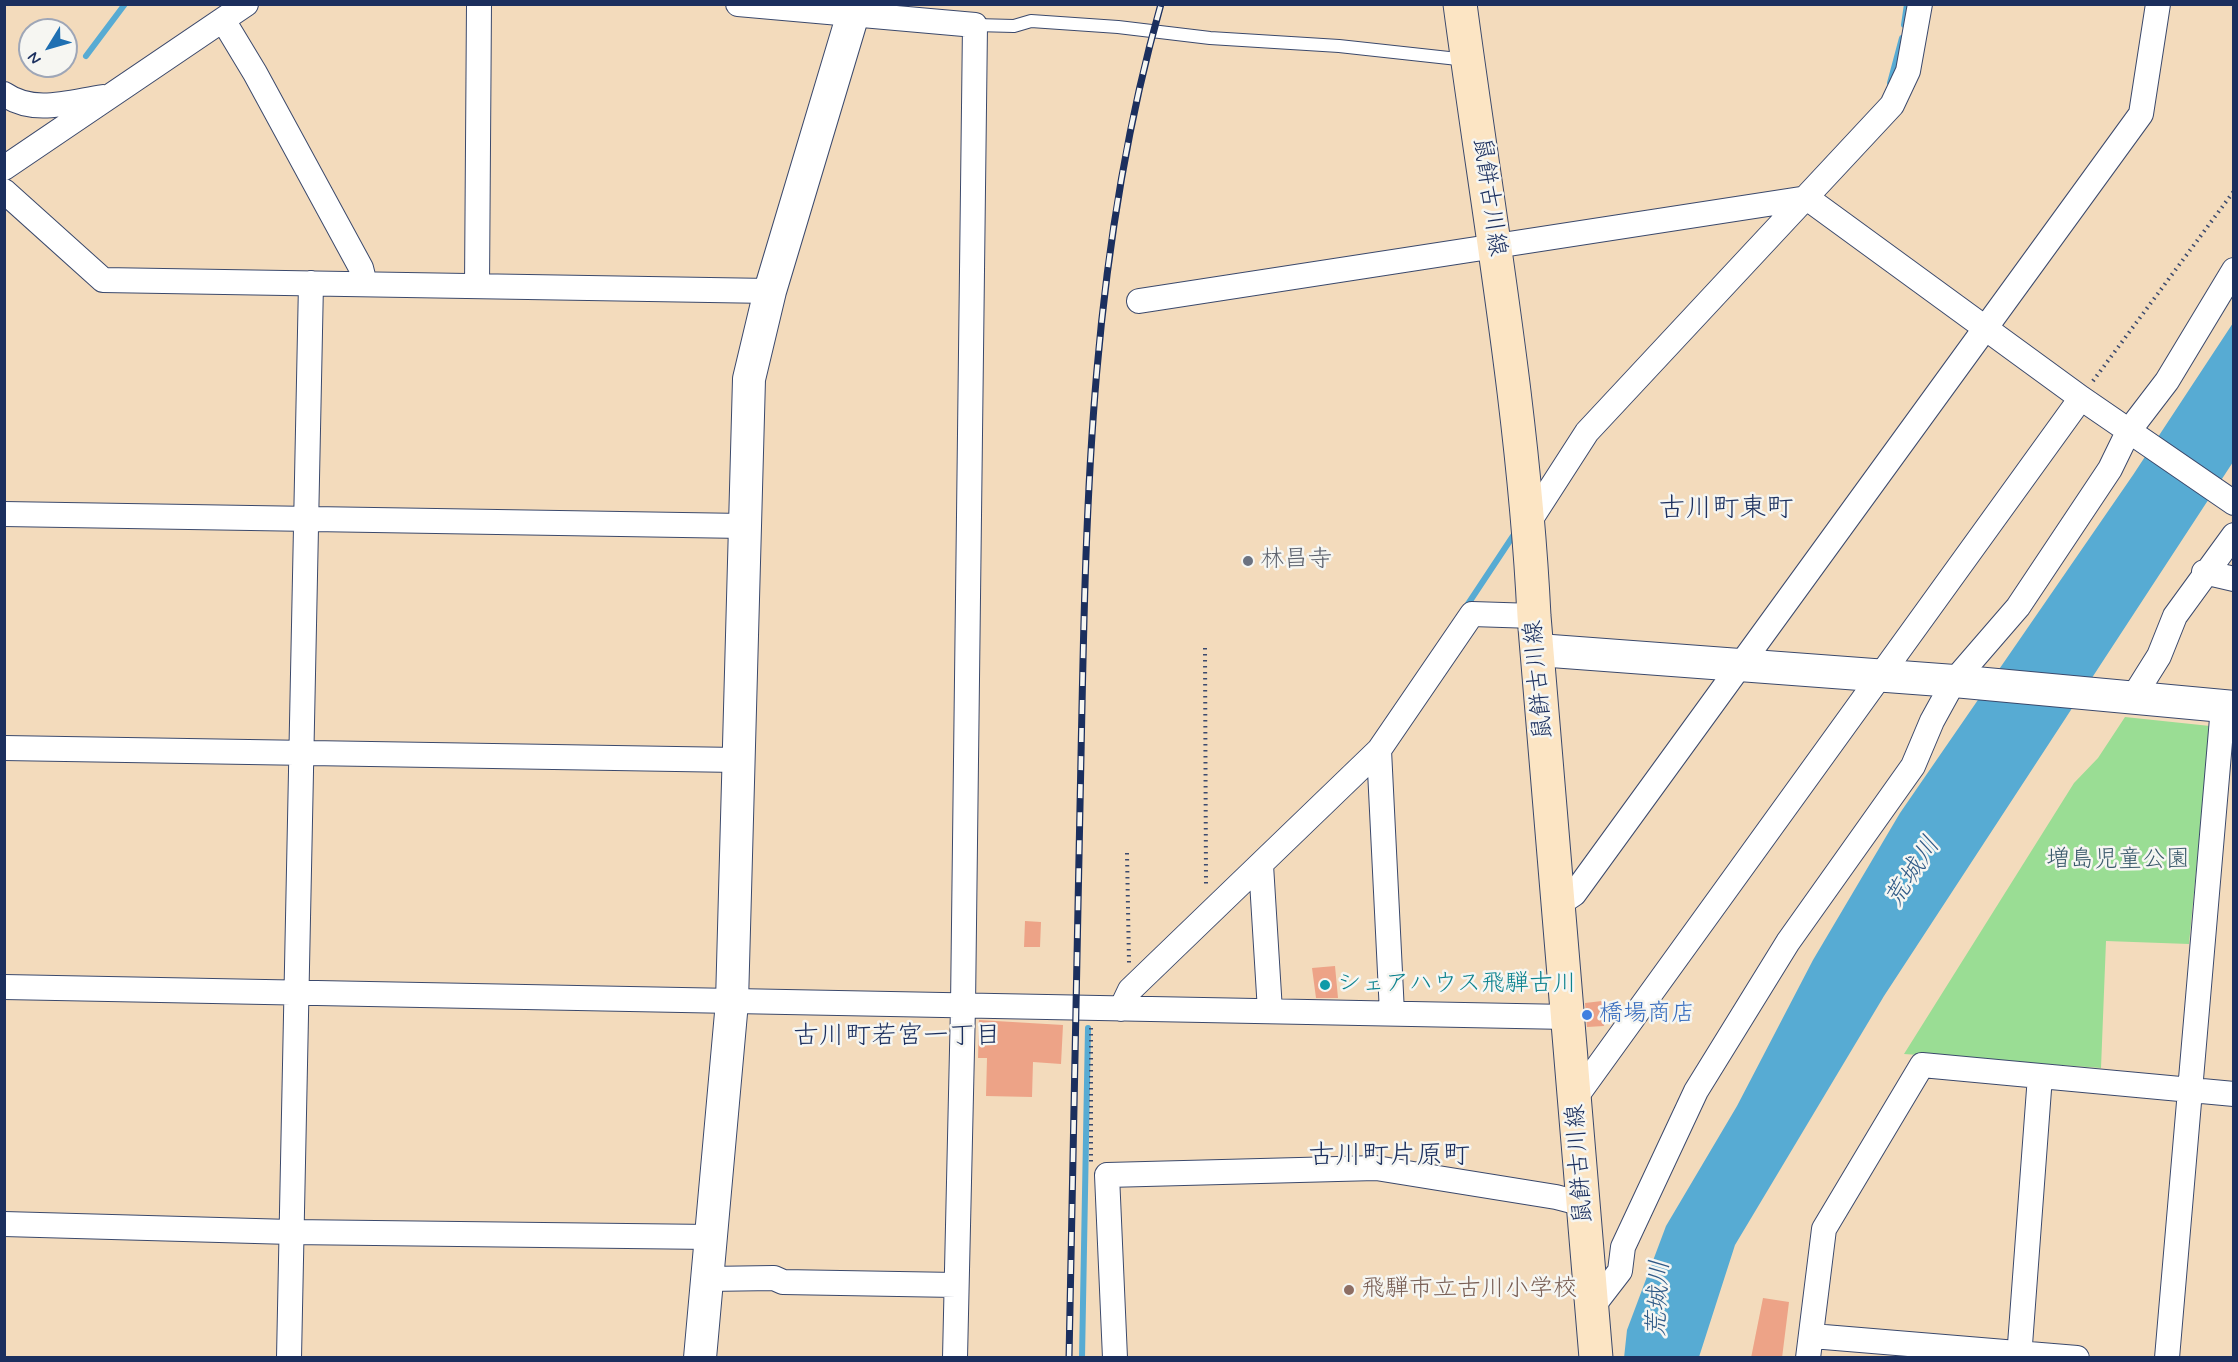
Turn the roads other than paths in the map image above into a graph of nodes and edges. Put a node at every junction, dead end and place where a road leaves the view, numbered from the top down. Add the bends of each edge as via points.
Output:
1 (246, 4) edge
2 (479, 4) edge
3 (738, 4) edge
4 (1460, 4) edge
5 (1920, 4) edge
6 (2158, 4) edge
7 (854, 10) edge
8 (223, 20) junction
9 (975, 26) junction
10 (1468, 60) junction
11 (4, 94) edge
12 (109, 96) junction
13 (4, 168) edge
14 (4, 191) edge
15 (1807, 198) junction
16 (1496, 245) junction
17 (2234, 270) edge
18 (311, 284) junction
19 (365, 284) junction
20 (477, 286) junction
21 (770, 291) junction
22 (1139, 302) dead end
23 (1985, 328) junction
24 (2081, 399) junction
25 (2128, 432) junction
26 (2234, 503) edge
27 (4, 514) edge
28 (305, 519) junction
29 (1529, 522) junction
30 (744, 526) junction
31 (2234, 535) edge
32 (2205, 572) junction
33 (2234, 579) edge
34 (1534, 616) junction
35 (1538, 650) junction
36 (1742, 665) junction
37 (1879, 678) junction
38 (1960, 682) junction
39 (2132, 699) junction
40 (2228, 707) edge
41 (4, 748) edge
42 (1379, 750) junction
43 (300, 755) junction
44 (737, 760) junction
45 (1261, 865) junction
46 (1559, 904) junction
47 (4, 987) edge
48 (296, 993) junction
49 (1126, 1000) junction
50 (732, 1002) junction
51 (963, 1006) junction
52 (1270, 1011) junction
53 (1392, 1013) junction
54 (1568, 1017) junction
55 (2040, 1076) junction
56 (2189, 1090) junction
57 (2234, 1094) edge
58 (1576, 1097) junction
59 (1583, 1204) junction
60 (4, 1224) edge
61 (291, 1232) junction
62 (711, 1237) junction
63 (707, 1279) junction
64 (956, 1285) junction
65 (1593, 1306) junction
66 (1810, 1347) edge
67 (2019, 1355) edge
68 (289, 1358) edge
69 (700, 1358) edge
70 (955, 1358) edge
71 (1115, 1358) edge
72 (1596, 1358) edge
73 (2077, 1358) edge
74 (2167, 1358) edge

1 - 8 street
2 - 20 street
3 - 7 street
4 - 10 main road, 鼠餅古川線
5 - 15 street via 1908,71 1892,105
6 - 23 street via 2141,114
7 - 9 street
7 - 21 street
8 - 12 street
8 - 19 street via 355,258
9 - 10 lane via 1014,26 1031,21 1118,27
9 - 51 street
10 - 16 main road, 鼠餅古川線
11 - 12 street via 20,104 41,107
12 - 13 street
14 - 18 street via 103,280
15 - 16 street
15 - 23 street
15 - 29 street via 1587,432
16 - 22 street
16 - 29 main road, 鼠餅古川線
17 - 25 street via 2167,381
18 - 19 street
18 - 28 street
19 - 20 street
20 - 21 street
21 - 30 street via 749,379
23 - 24 street
23 - 36 street
24 - 25 street
24 - 37 street
25 - 26 street
25 - 38 street via 2110,469 2018,607
27 - 28 street
28 - 30 street
28 - 43 street
29 - 34 main road, 鼠餅古川線
30 - 44 street
31 - 32 street
32 - 33 street
32 - 39 street via 2175,616 2159,656
34 - 35 main road, 鼠餅古川線
34 - 42 street via 1472,614
35 - 36 street
35 - 46 main road, 鼠餅古川線
36 - 37 street
36 - 46 street via 1574,894
37 - 38 street
37 - 58 street
38 - 39 street
38 - 65 street via 1932,721 1913,766 1788,942 1696,1091 1623,1247 1620,1271
39 - 40 street
40 - 56 street
41 - 43 street
42 - 45 street
42 - 53 street
43 - 44 street
43 - 48 street
44 - 50 street
45 - 49 street
45 - 52 street
46 - 54 main road, 鼠餅古川線
47 - 48 street
48 - 50 street
48 - 61 street
49 - 51 street via 1091,1009
49 - 52 street
50 - 51 street
50 - 62 street
51 - 64 street
52 - 53 street
53 - 54 street
54 - 58 main road, 鼠餅古川線
55 - 56 street
55 - 66 street via 1922,1065 1824,1229
55 - 67 street
56 - 57 street
56 - 74 street
58 - 59 main road, 鼠餅古川線
59 - 65 main road, 鼠餅古川線
59 - 71 street via 1376,1168 1107,1175
60 - 61 street
61 - 62 street
61 - 68 street
62 - 63 street
63 - 64 street
63 - 69 street
64 - 70 street
65 - 72 main road, 鼠餅古川線
66 - 67 street
67 - 73 street

